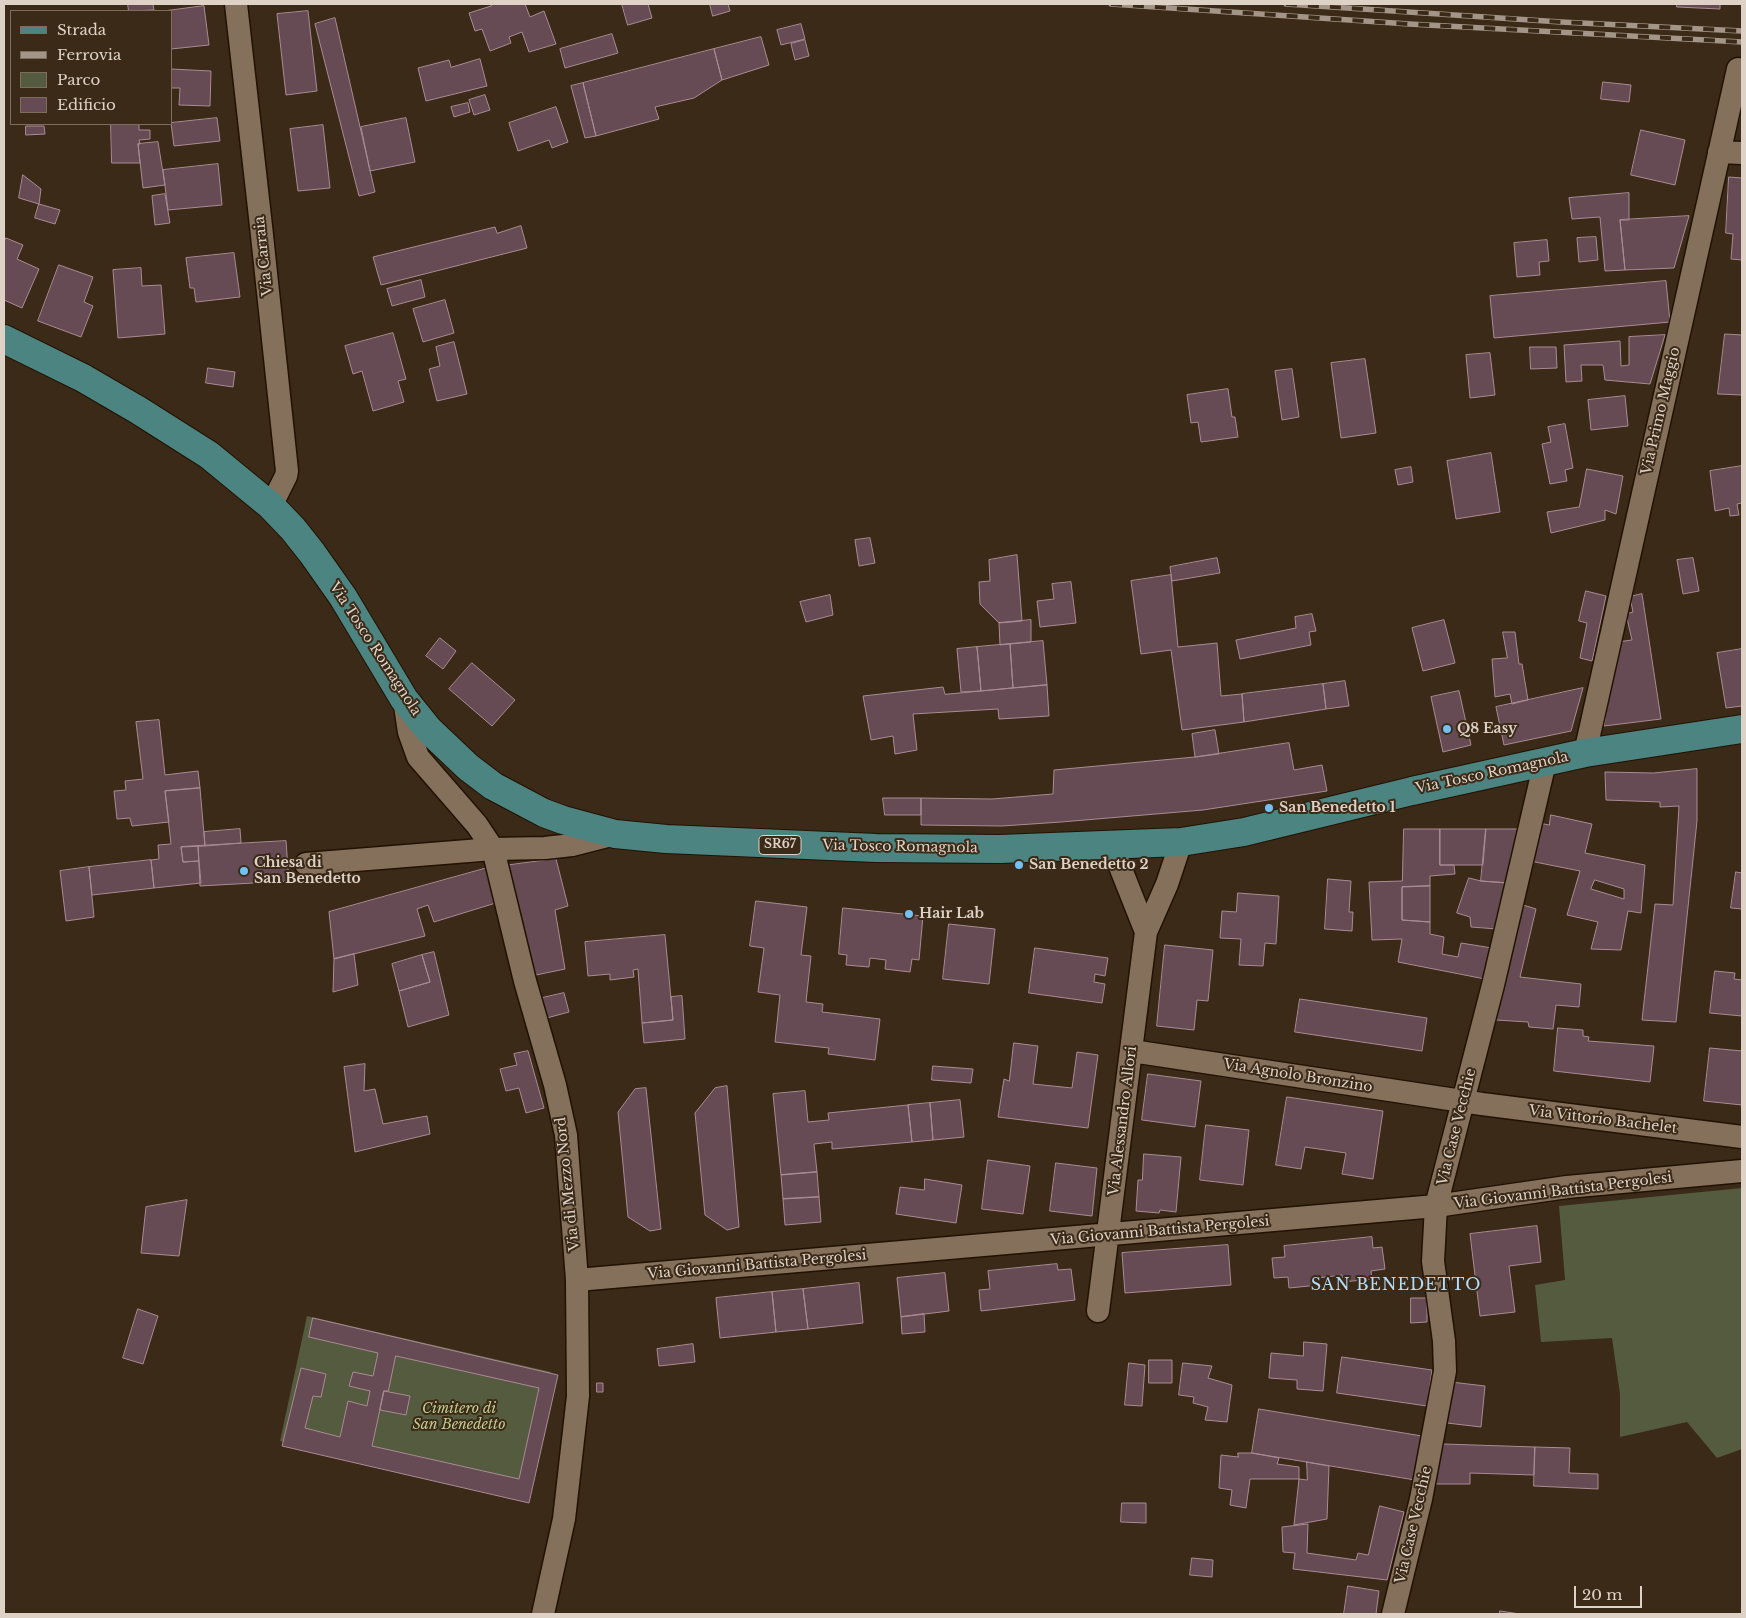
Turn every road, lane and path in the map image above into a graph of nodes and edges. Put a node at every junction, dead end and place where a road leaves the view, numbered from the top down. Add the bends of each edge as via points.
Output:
1 (236, 4) edge
2 (1738, 69) dead end
3 (1719, 152) junction
4 (1742, 153) edge
5 (4, 338) edge
6 (271, 506) junction
7 (404, 698) junction
8 (1742, 729) edge
9 (1585, 753) junction
10 (1545, 762) junction
11 (615, 834) junction
12 (1181, 842) junction
13 (1111, 844) junction
14 (493, 849) junction
15 (306, 864) dead end
16 (1146, 932) junction
17 (1132, 1051) junction
18 (1464, 1101) junction
19 (1742, 1137) edge
20 (1742, 1171) edge
21 (1436, 1206) junction
22 (1109, 1235) junction
23 (577, 1280) junction
24 (1098, 1311) dead end
25 (544, 1614) edge
26 (1393, 1614) edge

1 - 6 street, Via Carraia via 286,471
2 - 3 street, Via Primo Maggio
3 - 4 street
3 - 9 street, Via Primo Maggio
5 - 6 main road, Via Tosco Romagnola / SR67 via 84,378 138,410 208,456
6 - 7 main road, Via Tosco Romagnola / SR67 via 318,560
7 - 11 main road, Via Tosco Romagnola / SR67 via 451,752 493,786 544,813
7 - 14 street, Via di Mezzo Nord via 409,732 418,757 477,825
8 - 9 main road, Via Tosco Romagnola / SR67
9 - 10 main road, Via Tosco Romagnola / SR67
10 - 12 main road, Via Tosco Romagnola / SR67 via 1412,790 1263,828
10 - 18 street, Via Case Vecchie
11 - 13 main road, Via Tosco Romagnola / SR67 via 676,840 876,848 1000,849
11 - 14 street via 572,846
12 - 13 main road, Via Tosco Romagnola / SR67
12 - 16 street, Via Alessandro Allori
13 - 16 street, Via Alessandro Allori
14 - 15 street
14 - 23 street, Via di Mezzo Nord via 566,1135
16 - 17 street, Via Alessandro Allori
17 - 18 street, Via Agnolo Bronzino
17 - 22 street, Via Alessandro Allori
18 - 19 street, Via Vittorio Bachelet
18 - 21 street, Via Case Vecchie
20 - 21 street, Via Giovanni Battista Pergolesi via 1566,1187
21 - 22 street, Via Giovanni Battista Pergolesi
21 - 26 street, Via Case Vecchie via 1433,1261 1445,1371 1421,1499
22 - 23 street, Via Giovanni Battista Pergolesi
22 - 24 street, Via Alessandro Allori
23 - 25 street, Via di Mezzo Nord via 578,1396 574,1441 564,1519

